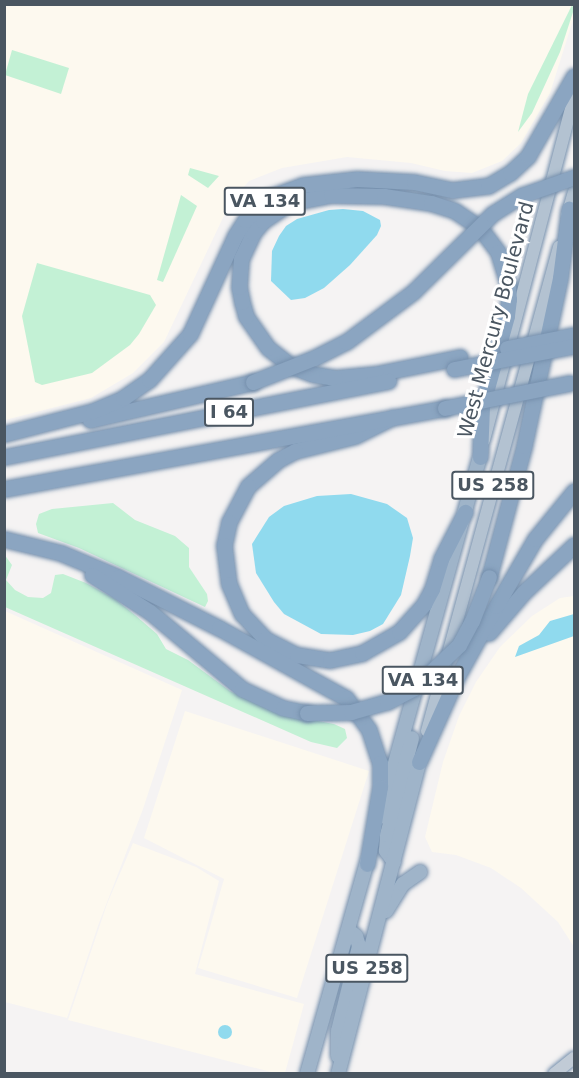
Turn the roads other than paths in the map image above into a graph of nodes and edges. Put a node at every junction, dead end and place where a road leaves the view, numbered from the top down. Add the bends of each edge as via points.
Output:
1 (574, 75) edge
2 (574, 96) edge
3 (574, 177) edge
4 (574, 192) edge
5 (569, 209) junction
6 (574, 335) edge
7 (574, 346) edge
8 (457, 363) junction
9 (572, 383) edge
10 (393, 417) junction
11 (4, 434) edge
12 (4, 440) edge
13 (4, 457) edge
14 (480, 457) junction
15 (4, 489) edge
16 (574, 491) edge
17 (465, 512) junction
18 (4, 539) edge
19 (574, 545) edge
20 (29, 546) junction
21 (415, 697) junction
22 (445, 705) junction
23 (419, 762) junction
24 (394, 862) junction
25 (367, 864) junction
26 (420, 872) dead end
27 (378, 923) junction
28 (349, 931) junction
29 (574, 1058) edge
30 (338, 1073) edge
31 (307, 1074) edge
32 (554, 1074) edge

1 - 11 highway, VA 134 via 528,156 488,186 453,190 414,182 357,179 303,185 270,197 245,220 235,236 190,334 149,380 123,398 93,411
2 - 14 main road, West Mercury Boulevard / US 258
3 - 12 highway, bridge via 523,195 492,214 412,292 346,342 314,358 253,382
4 - 5 main road, West Mercury Boulevard / US 258
5 - 20 highway, VA 134, bridge via 560,278 524,446 489,577 459,645 414,688 387,702 351,712 307,713 283,708 242,688 133,599
5 - 23 main road, West Mercury Boulevard / US 258
6 - 8 highway, bridge
7 - 8 highway, I 64, bridge
8 - 13 highway, I 64
8 - 14 highway via 335,378 291,366 268,348 242,302 241,259 253,233 263,221 290,203 331,195 384,196 431,203 454,211 480,228 498,252 509,299 482,407
9 - 10 highway, I 64, bridge
10 - 15 highway, I 64
10 - 17 highway via 355,436 295,451 248,486 229,522 224,545 228,584 243,614 266,639 297,655 330,660 362,653 399,632 424,604
14 - 17 highway, West Mercury Boulevard / US 258
16 - 22 highway via 535,539
17 - 21 highway, West Mercury Boulevard / US 258
18 - 20 highway, VA 134
19 - 22 highway via 505,613
20 - 25 highway via 61,553 145,590 345,698 369,730 380,764
21 - 24 highway via 413,733 386,841 386,851
21 - 25 highway, West Mercury Boulevard / US 258
22 - 23 highway
23 - 24 highway, West Mercury Boulevard / US 258
24 - 27 highway, West Mercury Boulevard / US 258
25 - 28 highway, West Mercury Boulevard / US 258
26 - 27 highway via 403,884
27 - 30 highway, West Mercury Boulevard / US 258
28 - 30 highway via 356,936 359,946 338,1031
28 - 31 highway, West Mercury Boulevard / US 258
29 - 32 main road

